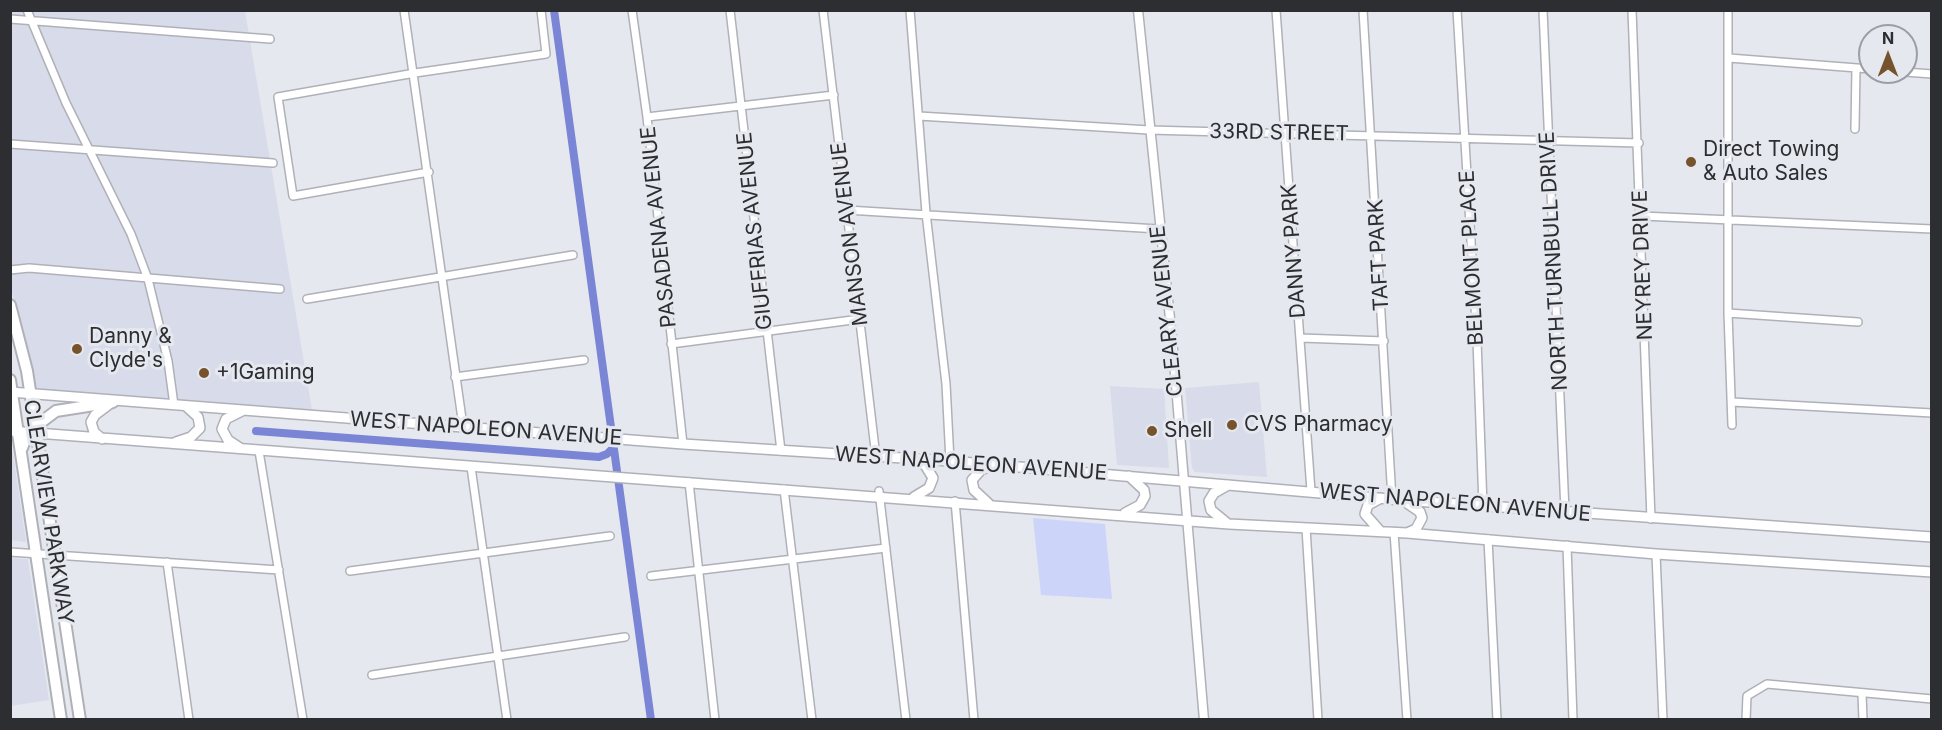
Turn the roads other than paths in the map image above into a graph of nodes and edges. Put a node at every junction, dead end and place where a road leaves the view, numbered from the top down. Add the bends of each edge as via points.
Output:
1 (27, 10) edge
2 (405, 10) edge
3 (541, 10) edge
4 (632, 10) edge
5 (730, 10) edge
6 (823, 10) edge
7 (910, 10) edge
8 (1138, 10) edge
9 (1276, 10) edge
10 (1363, 10) edge
11 (1457, 10) edge
12 (1543, 10) edge
13 (1632, 10) edge
14 (1728, 10) edge
15 (10, 19) edge
16 (30, 20) junction
17 (270, 39) dead end
18 (1729, 58) junction
19 (1856, 68) joint
20 (415, 73) junction
21 (834, 95) junction
22 (741, 106) junction
23 (919, 116) junction
24 (647, 117) junction
25 (1855, 129) dead end
26 (1149, 130) junction
27 (1285, 133) junction
28 (1372, 135) junction
29 (1465, 138) junction
30 (1549, 141) junction
31 (1639, 143) junction
32 (10, 144) edge
33 (89, 149) junction
34 (273, 163) dead end
35 (429, 172) junction
36 (847, 210) junction
37 (926, 213) junction
38 (1642, 216) junction
39 (1727, 220) junction
40 (1158, 229) junction
41 (1932, 229) edge
42 (573, 255) dead end
43 (10, 270) edge
44 (444, 277) junction
45 (148, 279) junction
46 (280, 289) dead end
47 (308, 299) dead end
48 (10, 305) edge
49 (1728, 313) junction
50 (860, 319) junction
51 (1858, 322) dead end
52 (766, 331) junction
53 (1300, 338) junction
54 (1384, 341) junction
55 (671, 344) junction
56 (584, 360) dead end
57 (27, 371) junction
58 (455, 377) junction
59 (10, 380) edge
60 (30, 393) junction
61 (13, 395) edge
62 (113, 402) junction
63 (1732, 402) junction
64 (174, 405) junction
65 (185, 406) junction
66 (244, 411) junction
67 (1932, 413) edge
68 (1732, 425) dead end
69 (463, 426) junction
70 (26, 431) edge
71 (102, 439) junction
72 (171, 444) junction
73 (683, 444) junction
74 (243, 449) junction
75 (260, 451) junction
76 (781, 451) junction
77 (876, 457) junction
78 (912, 459) junction
79 (950, 461) junction
80 (471, 466) junction
81 (993, 466) junction
82 (1129, 476) junction
83 (1184, 480) junction
84 (689, 482) junction
85 (1231, 484) junction
86 (784, 489) junction
87 (1311, 491) junction
88 (880, 493) junction
89 (912, 498) junction
90 (1381, 498) junction
91 (1397, 500) junction
92 (954, 501) junction
93 (989, 504) junction
94 (1483, 506) junction
95 (1565, 511) junction
96 (1122, 514) junction
97 (1651, 519) junction
98 (1187, 521) junction
99 (1228, 524) junction
100 (1306, 528) junction
101 (1380, 531) junction
102 (1394, 532) junction
103 (1407, 533) junction
104 (610, 536) dead end
105 (1932, 537) edge
106 (1488, 539) junction
107 (1567, 544) junction
108 (886, 548) junction
109 (10, 552) edge
110 (483, 553) junction
111 (1656, 554) junction
112 (38, 555) junction
113 (56, 556) junction
114 (792, 559) junction
115 (167, 562) junction
116 (279, 570) junction
117 (700, 570) junction
118 (350, 572) dead end
119 (1932, 572) edge
120 (651, 576) dead end
121 (625, 637) dead end
122 (498, 656) junction
123 (372, 675) dead end
124 (1862, 694) junction
125 (1932, 699) edge
126 (61, 720) edge
127 (80, 720) edge
128 (189, 720) edge
129 (303, 720) edge
130 (507, 720) edge
131 (716, 720) edge
132 (812, 720) edge
133 (906, 720) edge
134 (975, 720) edge
135 (1204, 720) edge
136 (1318, 720) edge
137 (1407, 720) edge
138 (1497, 720) edge
139 (1573, 720) edge
140 (1663, 720) edge
141 (1746, 720) edge
142 (1863, 720) edge

1 - 16 street
2 - 20 street
3 - 20 street via 546,54
4 - 24 street, PASADENA AVENUE
5 - 22 street, GIUFFRIAS AVENUE
6 - 21 street, MANSON AVENUE
7 - 23 street
8 - 26 street, CLEARY AVENUE
9 - 27 street, DANNY PARK
10 - 28 street, TAFT PARK
11 - 29 street, BELMONT PLACE
12 - 30 street, NORTH TURNBULL DRIVE
13 - 31 street, NEYREY DRIVE
14 - 18 street
15 - 16 street
16 - 17 street
16 - 33 street
18 - 19 street
18 - 39 street
19 - 25 street
20 - 35 street
20 - 35 street via 279,97 293,196
21 - 22 street
21 - 36 street, MANSON AVENUE
22 - 24 street
22 - 52 street, GIUFFRIAS AVENUE
23 - 26 street, 33RD STREET
23 - 37 street
24 - 55 street, PASADENA AVENUE
26 - 27 street, 33RD STREET
26 - 40 street, CLEARY AVENUE
27 - 28 street, 33RD STREET
27 - 53 street, DANNY PARK
28 - 29 street, 33RD STREET
28 - 54 street, TAFT PARK
29 - 30 street, 33RD STREET
29 - 94 street, BELMONT PLACE
30 - 31 street, 33RD STREET
30 - 95 street, NORTH TURNBULL DRIVE
31 - 38 street, NEYREY DRIVE
32 - 33 street
33 - 34 street
33 - 45 street via 131,234
35 - 44 street
36 - 37 street
36 - 50 street, MANSON AVENUE
37 - 40 street
37 - 79 street
38 - 39 street
38 - 97 street, NEYREY DRIVE
39 - 41 street
39 - 49 street
40 - 83 street, CLEARY AVENUE
42 - 44 street
43 - 45 street via 29,268
44 - 47 street
44 - 58 street
45 - 46 street
45 - 64 street via 168,361
48 - 57 highway, CLEARVIEW PARKWAY
49 - 51 street
49 - 63 street
50 - 52 street
50 - 77 street, MANSON AVENUE
52 - 55 street
52 - 76 street, GIUFFRIAS AVENUE
53 - 54 street
53 - 87 street, DANNY PARK
54 - 91 street, TAFT PARK
55 - 73 street, PASADENA AVENUE
56 - 58 street
57 - 60 highway, CLEARVIEW PARKWAY
57 - 61 highway
58 - 69 street
59 - 61 highway, CLEARVIEW PARKWAY
60 - 61 main road, WEST NAPOLEON AVENUE
60 - 62 main road, WEST NAPOLEON AVENUE
60 - 70 highway, CLEARVIEW PARKWAY
61 - 70 highway, CLEARVIEW PARKWAY
62 - 64 main road, WEST NAPOLEON AVENUE
62 - 70 highway via 66,407
62 - 71 main road via 92,422 92,428
63 - 67 street
63 - 68 street
64 - 65 main road, WEST NAPOLEON AVENUE
65 - 66 main road, WEST NAPOLEON AVENUE
65 - 72 main road via 198,417 200,428 191,437
66 - 69 main road, WEST NAPOLEON AVENUE
66 - 74 main road via 226,419 222,429 228,440
69 - 73 main road, WEST NAPOLEON AVENUE
70 - 71 main road, WEST NAPOLEON AVENUE
70 - 112 highway, CLEARVIEW PARKWAY via 22,450
70 - 113 highway, CLEARVIEW PARKWAY
71 - 72 main road, WEST NAPOLEON AVENUE
72 - 74 main road, WEST NAPOLEON AVENUE
73 - 76 main road, WEST NAPOLEON AVENUE
74 - 75 main road, WEST NAPOLEON AVENUE
75 - 80 main road, WEST NAPOLEON AVENUE
75 - 116 street
76 - 77 main road, WEST NAPOLEON AVENUE
77 - 78 main road, WEST NAPOLEON AVENUE
78 - 79 main road, WEST NAPOLEON AVENUE
78 - 89 main road via 925,465 933,478 929,488
79 - 81 main road, WEST NAPOLEON AVENUE
80 - 84 main road, WEST NAPOLEON AVENUE
80 - 110 street
81 - 82 main road, WEST NAPOLEON AVENUE
81 - 93 main road via 981,470 972,480 974,490
82 - 83 main road, WEST NAPOLEON AVENUE
82 - 96 main road via 1145,496 1140,506
83 - 85 main road, WEST NAPOLEON AVENUE
83 - 98 street, CLEARY AVENUE
84 - 86 main road, WEST NAPOLEON AVENUE
84 - 117 street
85 - 87 main road, WEST NAPOLEON AVENUE
85 - 99 main road via 1214,493 1209,501 1211,510
86 - 88 main road, WEST NAPOLEON AVENUE
86 - 114 street
87 - 90 main road, WEST NAPOLEON AVENUE
88 - 89 main road, WEST NAPOLEON AVENUE
88 - 108 street
89 - 92 main road, WEST NAPOLEON AVENUE
90 - 91 main road, WEST NAPOLEON AVENUE
90 - 101 main road via 1368,505 1365,514
91 - 94 main road, WEST NAPOLEON AVENUE
91 - 103 main road via 1415,507 1422,518 1416,529
92 - 93 main road, WEST NAPOLEON AVENUE
92 - 134 street
93 - 96 main road, WEST NAPOLEON AVENUE
94 - 95 main road, WEST NAPOLEON AVENUE
95 - 97 main road, WEST NAPOLEON AVENUE
96 - 98 main road, WEST NAPOLEON AVENUE
97 - 105 main road, WEST NAPOLEON AVENUE
98 - 99 main road, WEST NAPOLEON AVENUE
98 - 135 street, CLEARY AVENUE
99 - 100 main road, WEST NAPOLEON AVENUE
100 - 101 main road, WEST NAPOLEON AVENUE
100 - 136 street
101 - 102 main road, WEST NAPOLEON AVENUE
102 - 103 main road, WEST NAPOLEON AVENUE
102 - 137 street
103 - 106 main road, WEST NAPOLEON AVENUE
104 - 110 street
106 - 107 main road, WEST NAPOLEON AVENUE
106 - 138 street
107 - 111 main road, WEST NAPOLEON AVENUE
107 - 139 street
108 - 114 street
108 - 133 street
109 - 112 street
110 - 118 street
110 - 122 street
111 - 119 main road, WEST NAPOLEON AVENUE
111 - 140 street
112 - 113 street
112 - 126 highway, CLEARVIEW PARKWAY
113 - 115 street
113 - 127 highway, CLEARVIEW PARKWAY
114 - 117 street
114 - 132 street
115 - 116 street
115 - 128 street
116 - 129 street
117 - 120 street
117 - 131 street
121 - 122 street
122 - 123 street
122 - 130 street
124 - 125 street
124 - 141 street via 1767,684 1745,701
124 - 142 street

